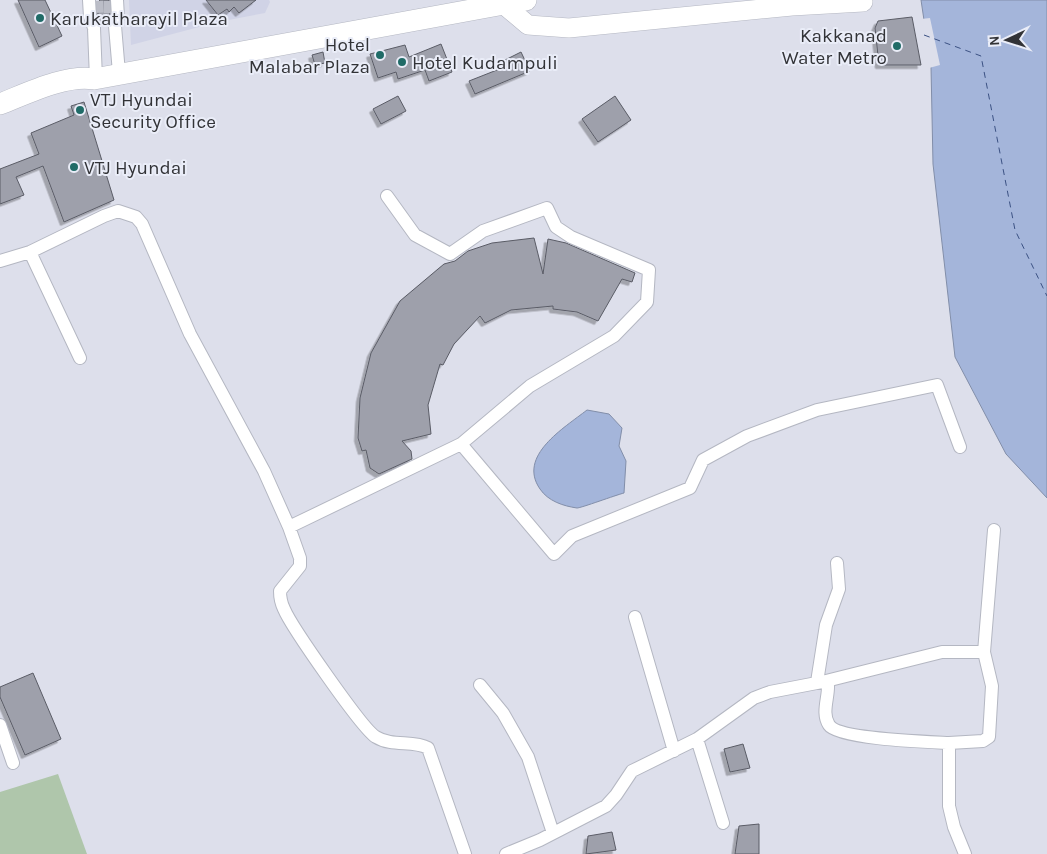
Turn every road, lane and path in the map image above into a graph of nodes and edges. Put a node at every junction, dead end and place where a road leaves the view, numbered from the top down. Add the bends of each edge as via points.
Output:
1 (103, 0) edge
2 (526, 0) edge
3 (863, 2) dead end
4 (503, 4) junction
5 (104, 22) junction
6 (119, 74) junction
7 (95, 79) junction
8 (0, 104) edge
9 (0, 117) edge
10 (387, 196) dead end
11 (30, 252) junction
12 (0, 261) edge
13 (80, 358) dead end
14 (461, 444) junction
15 (960, 447) dead end
16 (289, 527) junction
17 (994, 530) dead end
18 (837, 563) dead end
19 (635, 617) dead end
20 (984, 652) junction
21 (820, 682) junction
22 (480, 685) dead end
23 (0, 725) edge
24 (697, 739) junction
25 (3, 743) edge
26 (949, 743) junction
27 (674, 751) junction
28 (13, 763) dead end
29 (723, 823) dead end
30 (553, 833) junction
31 (512, 853) edge
32 (464, 854) edge
33 (964, 854) edge

1 - 5 street via 90,17
1 - 5 street via 118,17
2 - 4 main road
3 - 4 street via 569,28 528,25
4 - 6 main road
5 - 6 street via 117,49
5 - 7 street via 94,44
6 - 7 main road
7 - 8 main road via 82,77
7 - 9 main road via 85,87
10 - 14 street via 415,235 450,254 483,230 547,208 556,227 571,237 649,270 648,302 614,336 530,386
11 - 12 street
11 - 13 street
11 - 16 street via 118,211 136,217 148,234 167,286 190,334 264,471
14 - 15 street via 554,554 572,536 690,488 703,460 748,436 817,410 937,385
14 - 16 street
16 - 32 street via 300,566 280,591 284,611 372,735 390,742 428,748
17 - 20 street
18 - 21 street via 839,589 826,625
19 - 27 street
20 - 21 street via 942,652
20 - 26 street via 992,686 989,737 983,741
21 - 24 street via 754,698
21 - 26 street via 828,684 826,716 836,731
22 - 30 street via 503,713 528,757
23 - 25 street
24 - 27 street
24 - 29 street
25 - 28 street
26 - 33 street via 949,806
27 - 30 street via 632,771 606,806
30 - 31 street

